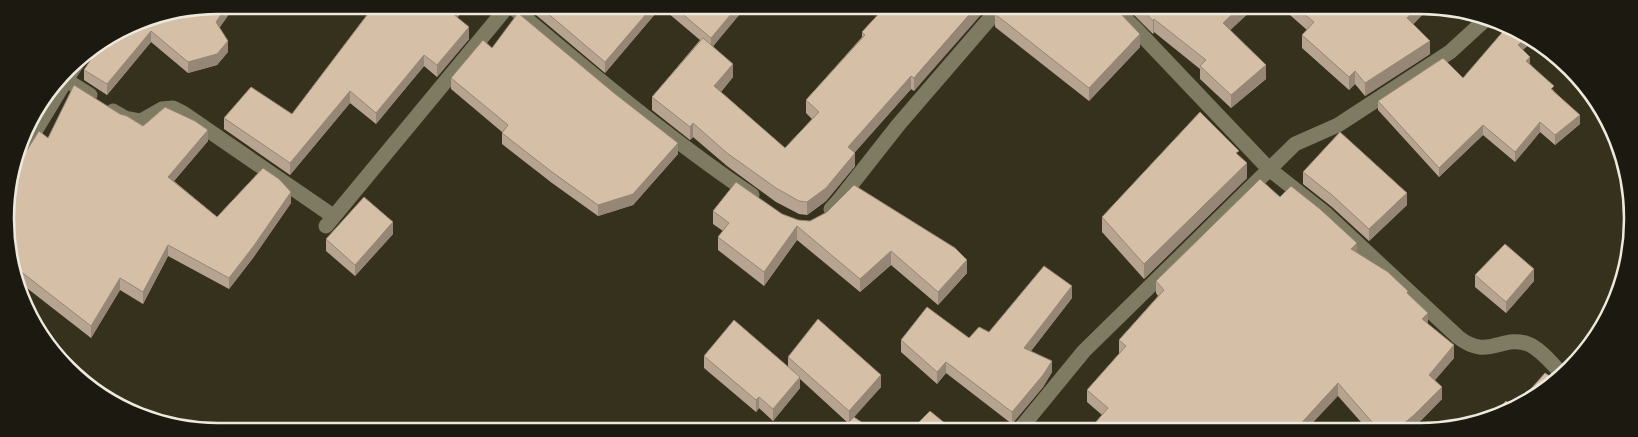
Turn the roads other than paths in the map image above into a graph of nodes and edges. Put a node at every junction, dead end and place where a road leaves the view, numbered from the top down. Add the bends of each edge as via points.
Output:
1 (503, 14) edge
2 (519, 14) edge
3 (994, 14) edge
4 (1121, 14) edge
5 (1482, 24) edge
6 (67, 81) edge
7 (62, 87) edge
8 (28, 142) edge
9 (1269, 169) junction
10 (767, 206) edge
11 (821, 218) edge
12 (1557, 370) edge
13 (1026, 423) edge

1 - 6 street via 329,221 294,187 183,113 173,108 162,109 141,121 125,118
2 - 10 street via 601,83
3 - 11 street
4 - 9 street
5 - 9 street via 1450,52 1338,125 1295,144
7 - 8 street
9 - 12 street via 1326,214 1468,344 1481,348 1506,343 1528,344
9 - 13 street via 1084,350

